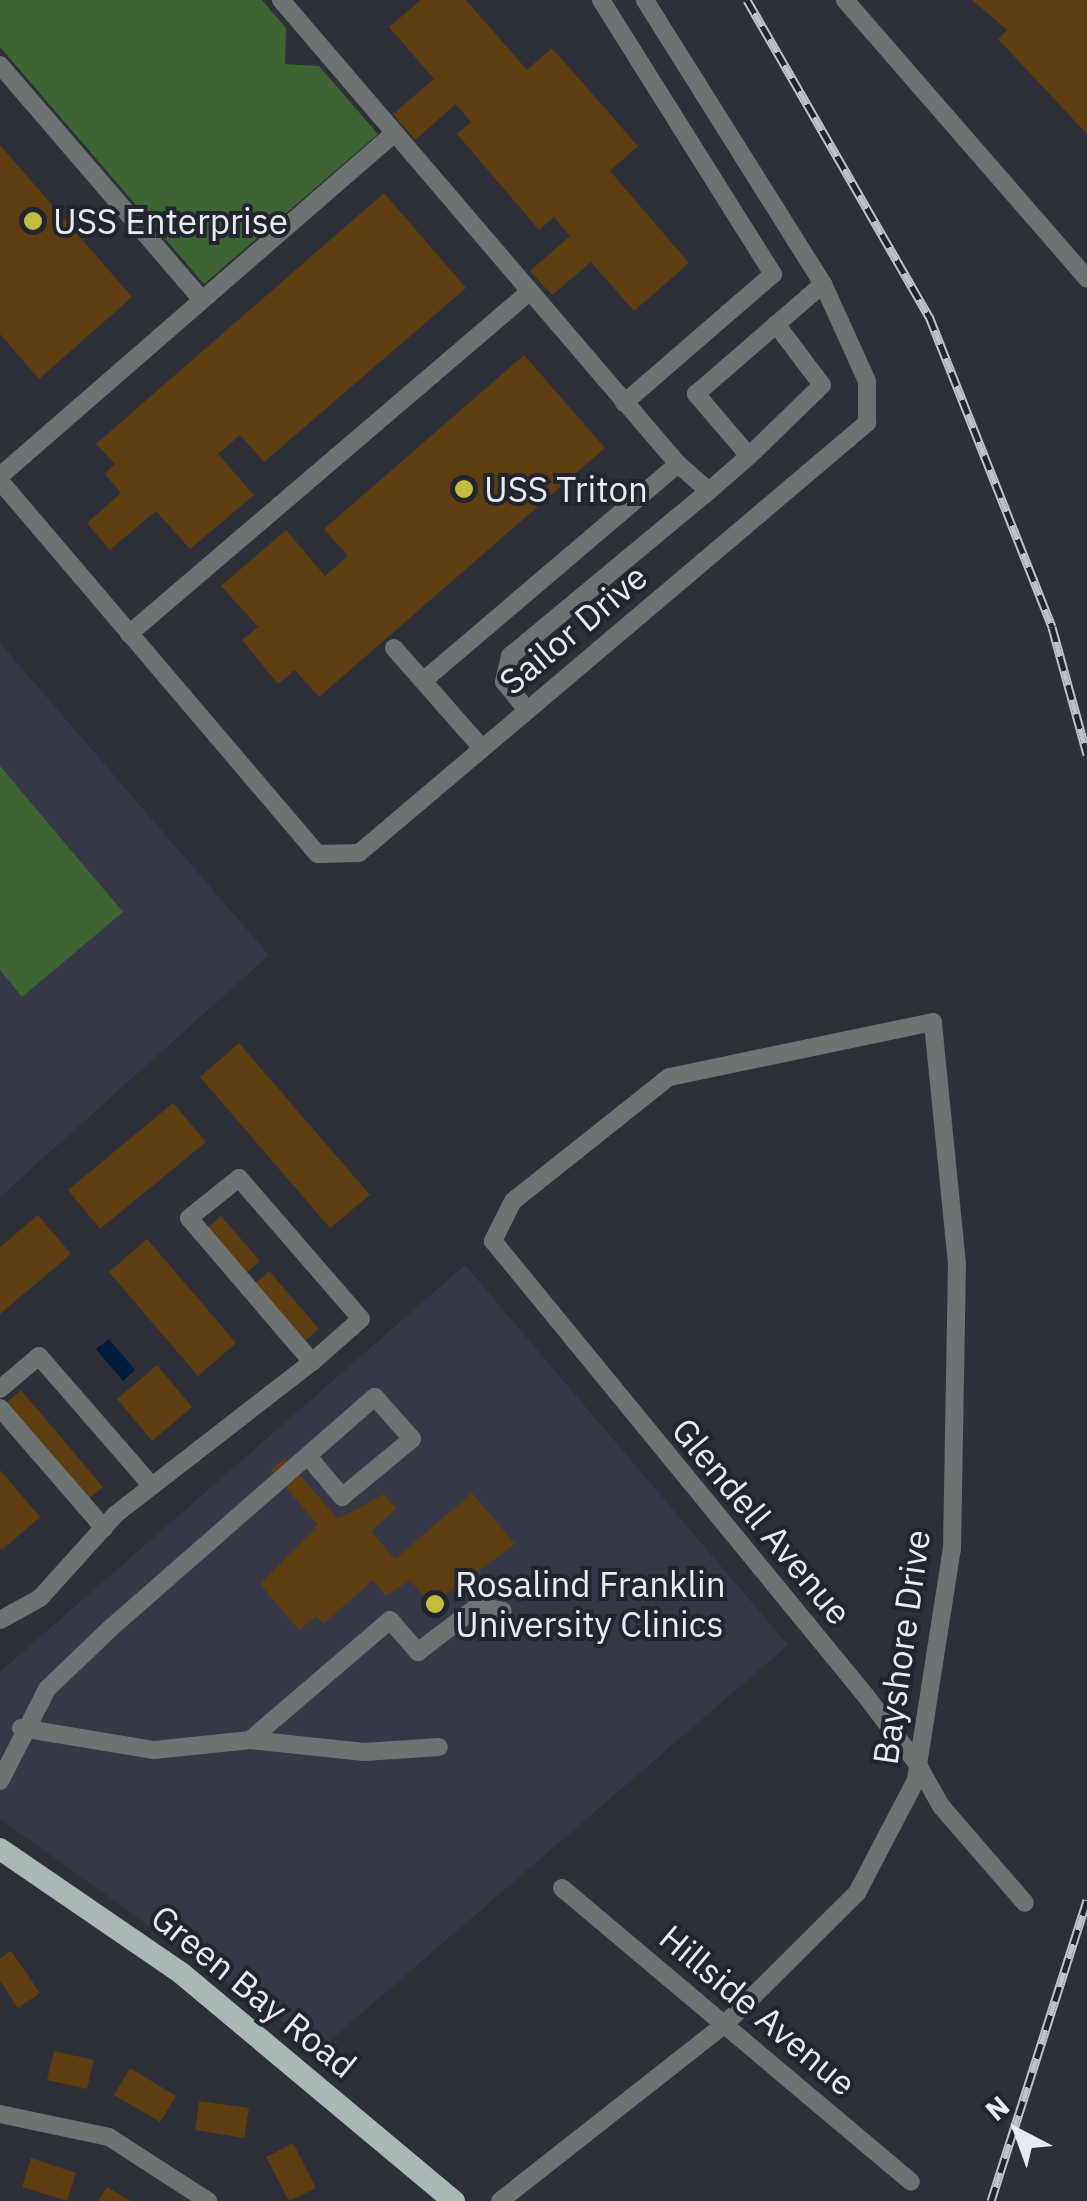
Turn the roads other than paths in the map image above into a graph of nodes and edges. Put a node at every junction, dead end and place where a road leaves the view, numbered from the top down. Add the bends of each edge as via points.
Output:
1 (280, 0) edge
2 (601, 0) edge
3 (645, 0) edge
4 (845, 0) edge
5 (0, 65) edge
6 (391, 136) junction
7 (1087, 278) edge
8 (822, 284) junction
9 (528, 293) junction
10 (202, 300) junction
11 (776, 324) junction
12 (624, 402) junction
13 (749, 456) junction
14 (678, 464) junction
15 (0, 478) edge
16 (708, 491) junction
17 (130, 634) junction
18 (394, 648) dead end
19 (423, 682) junction
20 (527, 710) junction
21 (482, 748) junction
22 (495, 1226) joint
23 (312, 1362) junction
24 (0, 1389) edge
25 (0, 1408) edge
26 (308, 1456) junction
27 (152, 1486) junction
28 (104, 1528) junction
29 (503, 1611) dead end
30 (2, 1615) edge
31 (21, 1728) junction
32 (250, 1740) junction
33 (439, 1747) dead end
34 (918, 1765) junction
35 (0, 1781) edge
36 (0, 1849) edge
37 (562, 1888) dead end
38 (1025, 1904) dead end
39 (724, 2024) junction
40 (0, 2114) edge
41 (912, 2182) dead end
42 (208, 2201) edge
43 (454, 2201) edge
44 (500, 2201) edge

1 - 6 street
2 - 12 street via 773,274
3 - 8 street, Sailor Drive
4 - 7 street
5 - 10 street
6 - 9 street
6 - 10 street
8 - 11 street
8 - 20 street, Sailor Drive via 866,380 868,423
9 - 12 street
9 - 17 street
10 - 15 street
11 - 13 street via 822,385
11 - 13 street via 696,394
12 - 14 street
13 - 16 street
14 - 16 street
14 - 19 street
15 - 17 street, Sailor Drive
16 - 20 street via 510,656 504,682
17 - 21 street, Sailor Drive via 318,854 359,854
18 - 19 street
19 - 21 street
20 - 21 street, Sailor Drive
22 - 34 street, Glendell Avenue via 503,1262
22 - 34 street, Bayshore Drive via 512,1202 668,1077 934,1022 950,1136 959,1365 952,1548
23 - 23 street via 360,1319 239,1178 189,1218
23 - 27 street
24 - 27 street via 39,1356
25 - 28 street
26 - 26 street via 342,1497 412,1439 376,1397
26 - 31 street via 112,1626
27 - 28 street
28 - 30 street via 40,1598
29 - 32 street via 478,1606 418,1652 390,1620
31 - 32 street via 154,1750
31 - 35 street
32 - 33 street via 364,1752
34 - 38 street, Glendell Avenue via 940,1806
34 - 39 street, Bayshore Drive via 895,1833 857,1893
36 - 43 main road, Green Bay Road via 180,1972
37 - 39 street, Hillside Avenue
39 - 41 street, Hillside Avenue
39 - 44 street, Bayshore Drive
40 - 42 street via 109,2137

